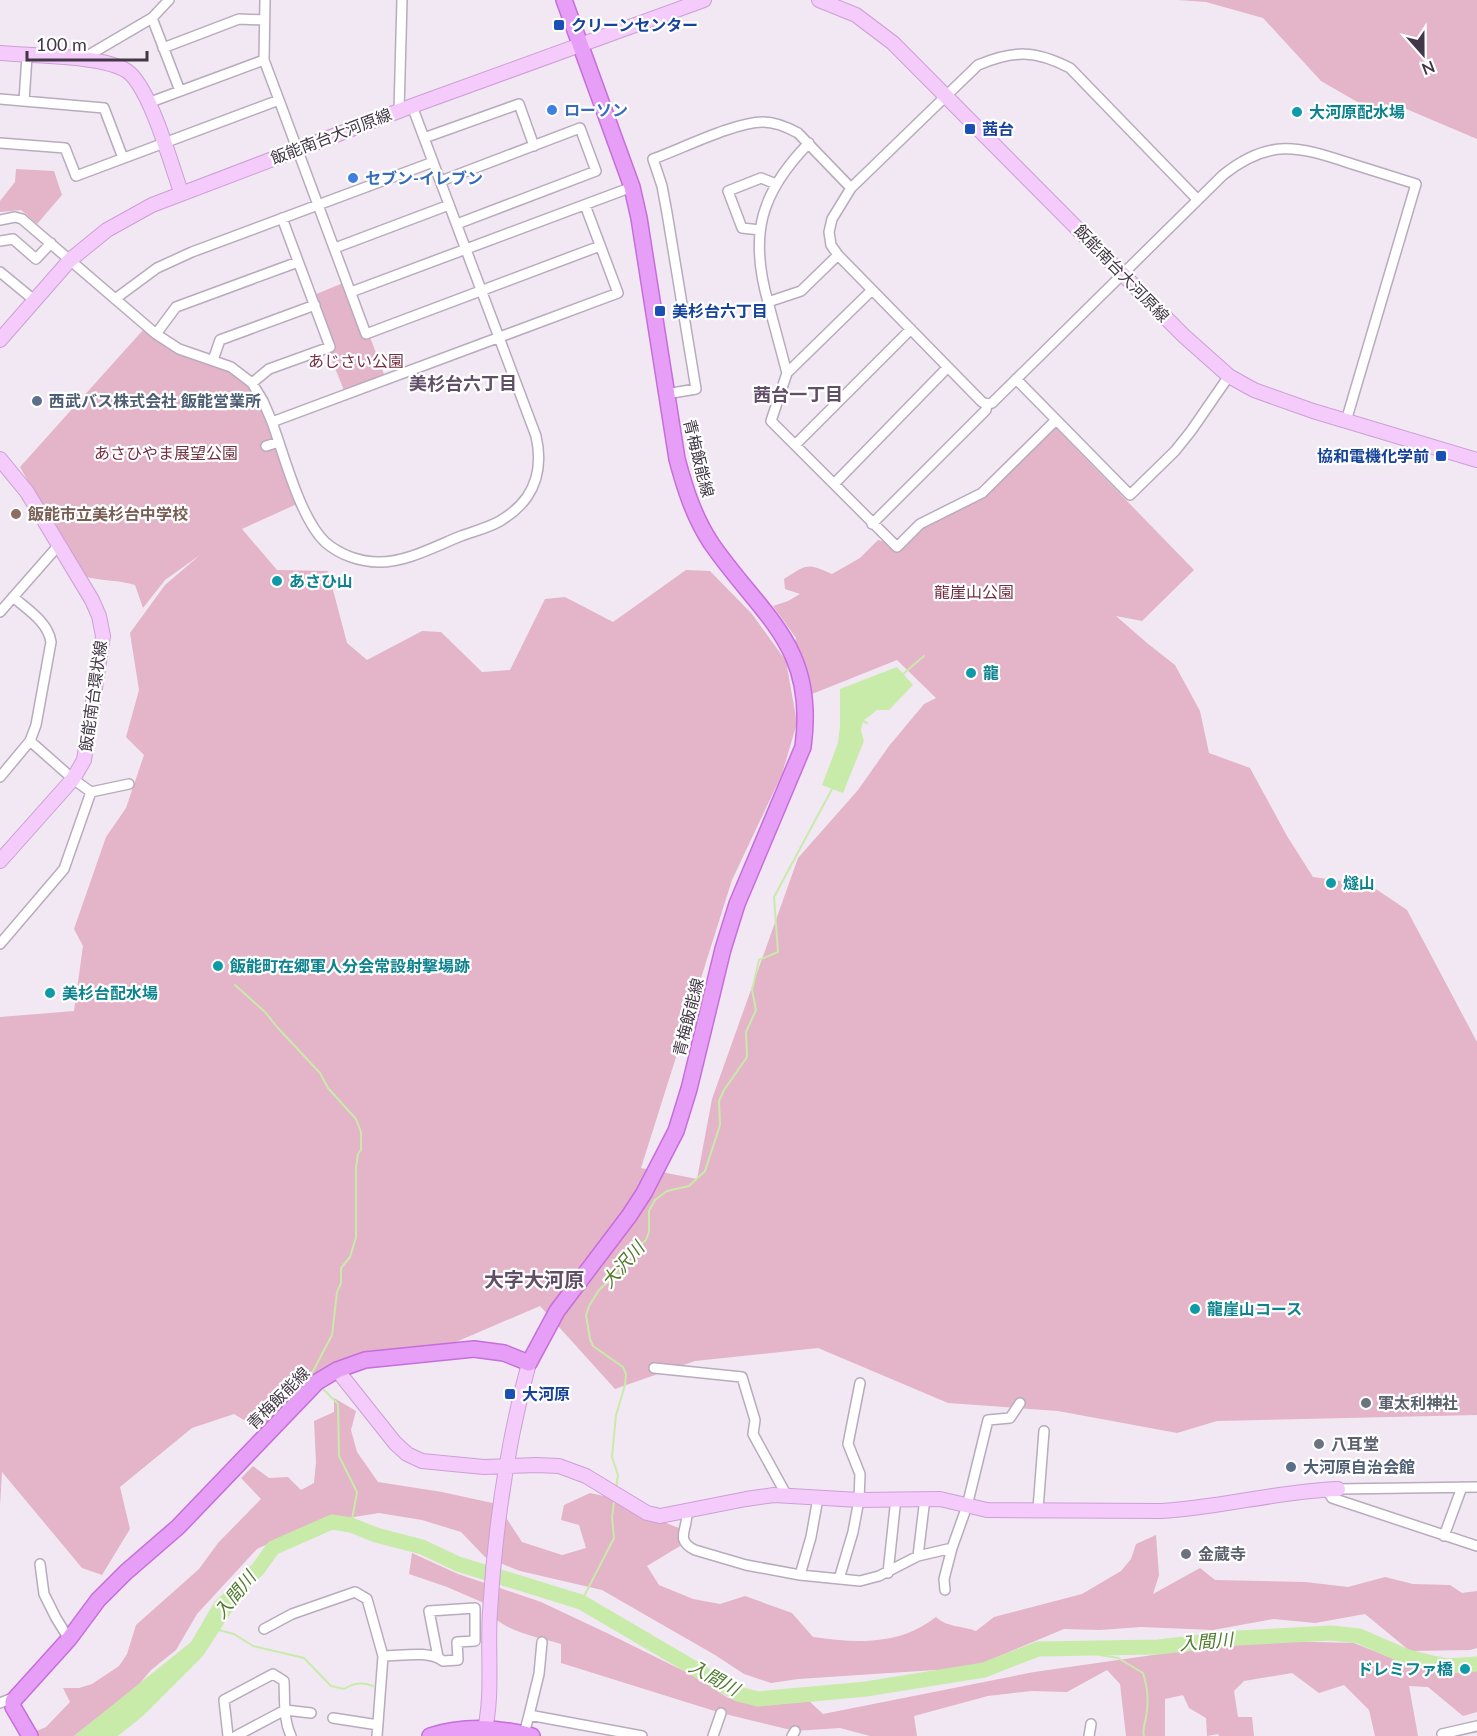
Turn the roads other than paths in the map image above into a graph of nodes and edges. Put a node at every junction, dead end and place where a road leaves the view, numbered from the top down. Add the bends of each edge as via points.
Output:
1 (168, 0) edge
2 (265, 0) edge
3 (402, 0) edge
4 (564, 0) edge
5 (704, 0) edge
6 (819, 0) edge
7 (152, 18) junction
8 (264, 20) junction
9 (581, 44) junction
10 (163, 48) junction
11 (0, 53) edge
12 (27, 56) junction
13 (80, 60) junction
14 (264, 60) junction
15 (180, 91) junction
16 (947, 96) junction
17 (0, 99) edge
18 (279, 100) junction
19 (24, 101) junction
20 (148, 103) junction
21 (406, 109) junction
22 (424, 138) junction
23 (0, 143) edge
24 (164, 143) junction
25 (809, 143) junction
26 (534, 146) junction
27 (298, 149) junction
28 (123, 158) junction
29 (433, 162) junction
30 (441, 181) junction
31 (776, 184) junction
32 (632, 187) junction
33 (851, 188) junction
34 (181, 192) junction
35 (1197, 199) junction
36 (319, 204) junction
37 (449, 205) junction
38 (585, 205) junction
39 (282, 218) junction
40 (0, 220) edge
41 (457, 224) junction
42 (760, 230) junction
43 (0, 242) edge
44 (51, 243) junction
45 (600, 246) junction
46 (335, 248) junction
47 (466, 249) junction
48 (838, 255) junction
49 (70, 260) junction
50 (298, 262) junction
51 (0, 272) edge
52 (1122, 273) junction
53 (482, 290) junction
54 (872, 290) junction
55 (351, 292) junction
56 (116, 299) junction
57 (34, 300) junction
58 (768, 302) junction
59 (315, 305) junction
60 (911, 328) junction
61 (156, 334) junction
62 (500, 338) junction
63 (0, 340) edge
64 (213, 360) junction
65 (948, 367) junction
66 (787, 373) junction
67 (1229, 376) junction
68 (1016, 379) junction
69 (252, 383) junction
70 (666, 394) junction
71 (987, 404) junction
72 (1056, 420) junction
73 (1346, 421) junction
74 (272, 422) junction
75 (279, 442) junction
76 (795, 445) junction
77 (266, 446) dead end
78 (0, 459) edge
79 (1477, 460) edge
80 (834, 484) junction
81 (872, 524) junction
82 (58, 546) junction
83 (14, 597) junction
84 (0, 612) edge
85 (30, 741) junction
86 (0, 777) edge
87 (73, 779) junction
88 (129, 784) dead end
89 (91, 792) junction
90 (0, 861) edge
91 (0, 944) edge
92 (529, 1363) junction
93 (654, 1368) dead end
94 (332, 1373) junction
95 (860, 1383) dead end
96 (1020, 1403) dead end
97 (1044, 1431) dead end
98 (506, 1467) junction
99 (1462, 1487) junction
100 (1477, 1487) edge
101 (1332, 1489) junction
102 (787, 1496) junction
103 (818, 1498) junction
104 (896, 1498) junction
105 (925, 1498) junction
106 (859, 1500) junction
107 (967, 1506) junction
108 (1038, 1509) junction
109 (687, 1512) junction
110 (1444, 1536) junction
111 (1477, 1546) edge
112 (952, 1548) junction
113 (918, 1556) junction
114 (40, 1564) dead end
115 (888, 1573) junction
116 (800, 1575) junction
117 (839, 1580) junction
118 (945, 1590) dead end
119 (264, 1629) dead end
120 (69, 1639) junction
121 (542, 1642) dead end
122 (383, 1656) junction
123 (438, 1657) junction
124 (17, 1696) junction
125 (0, 1703) edge
126 (285, 1710) junction
127 (311, 1713) dead end
128 (721, 1713) dead end
129 (529, 1715) junction
130 (333, 1718) dead end
131 (1091, 1724) dead end
132 (378, 1725) junction
133 (1477, 1726) edge
134 (484, 1732) edge
135 (528, 1735) edge
136 (30, 1736) edge
137 (228, 1736) edge
138 (236, 1736) edge
139 (291, 1736) edge
140 (377, 1736) edge
141 (430, 1736) edge
142 (642, 1736) edge
143 (713, 1736) edge
144 (1089, 1736) edge
145 (1443, 1736) edge

1 - 7 street
2 - 8 street
3 - 21 street
4 - 9 main road, 青梅飯能線
5 - 9 street, 飯能南台大河原線
6 - 16 street, 飯能南台大河原線 via 856,15 873,27
7 - 10 street
7 - 13 street
8 - 10 street via 239,19
8 - 14 street
9 - 21 street, 飯能南台大河原線
9 - 32 main road, 青梅飯能線
10 - 15 street
11 - 12 street
12 - 13 street
12 - 19 street
13 - 20 street via 105,62 129,72 143,89
14 - 15 street
14 - 18 street
15 - 20 street
16 - 33 street
16 - 35 street via 978,65 993,58 1015,53 1052,58 1070,68
16 - 52 street, 飯能南台大河原線
17 - 19 street
18 - 24 street
18 - 27 street
19 - 28 street via 104,108
20 - 24 street
21 - 22 street
21 - 27 street, 飯能南台大河原線
22 - 26 street via 519,104
22 - 29 street
23 - 28 street via 65,148 76,176
24 - 28 street
24 - 34 street
25 - 31 street
25 - 33 street
25 - 70 street via 788,127 753,123 653,159 665,204 696,388
26 - 30 street
26 - 41 street via 580,128 596,171
27 - 34 street, 飯能南台大河原線
27 - 36 street
29 - 30 street
29 - 36 street
30 - 37 street
31 - 42 street
31 - 42 street via 761,178 728,191 742,228
32 - 38 street
32 - 70 main road, 青梅飯能線
33 - 48 street via 832,219 829,232
34 - 49 street, 飯能南台大河原線 via 129,216
35 - 52 street
35 - 73 street via 1250,156 1288,148 1307,150 1416,184
36 - 39 street
36 - 46 street
37 - 41 street
37 - 46 street
38 - 45 street
38 - 47 street
39 - 50 street
39 - 56 street via 157,268
40 - 44 street via 22,219
41 - 47 street
42 - 58 street via 760,274
43 - 44 street via 13,239 36,259
44 - 49 street
45 - 53 street
45 - 62 street via 618,293
46 - 55 street
47 - 53 street
47 - 55 street
48 - 54 street
48 - 58 street via 801,291
49 - 56 street
49 - 57 street, 飯能南台大河原線
50 - 59 street
50 - 61 street via 176,307
51 - 57 street
52 - 67 street, 飯能南台大河原線
52 - 68 street
53 - 55 street via 366,334
53 - 62 street
54 - 60 street
54 - 66 street
56 - 61 street
57 - 63 street, 飯能南台大河原線
58 - 66 street
59 - 64 street via 220,340
59 - 69 street via 330,347 269,369
60 - 65 street
60 - 76 street
61 - 64 street via 179,349
62 - 74 street
62 - 75 street via 536,436 539,466 527,497 513,513 497,522 403,558 365,561 343,554 325,542 311,525
64 - 69 street via 231,367
65 - 71 street
65 - 80 street
66 - 76 street via 771,421
67 - 72 street via 1175,451 1131,495
67 - 73 street, 飯能南台大河原線 via 1284,402
68 - 71 street
68 - 72 street
69 - 74 street
70 - 92 main road, 青梅飯能線 via 677,459 699,523 782,635 798,666 806,728 803,747 737,904 683,1110 667,1150 629,1216 557,1311
71 - 81 street via 986,410
72 - 81 street via 982,492 920,524 897,547
73 - 79 street, 飯能南台大河原線
74 - 75 street
75 - 77 street
76 - 80 street
78 - 82 street, 飯能南台環状線 via 27,492
80 - 81 street
82 - 83 street
82 - 87 street, 飯能南台環状線 via 92,600 103,636 84,760
83 - 84 street
83 - 85 street via 50,633
85 - 86 street
85 - 87 street
87 - 89 street
87 - 90 street, 飯能南台環状線
88 - 89 street
89 - 91 street via 64,869
92 - 94 main road, 青梅飯能線 via 504,1353 474,1349 365,1360
92 - 98 street
93 - 102 street via 742,1377 755,1420 753,1434
94 - 98 street via 407,1454 453,1466
94 - 120 main road, 青梅飯能線 via 308,1389 236,1469 98,1600
95 - 106 street via 848,1444 860,1474
96 - 107 street via 1010,1418 988,1420
97 - 108 street
98 - 109 street via 559,1466 653,1515
98 - 134 street via 490,1614
99 - 100 street
99 - 101 street
99 - 110 street
101 - 108 street via 1184,1510
101 - 110 street via 1332,1498
102 - 103 street
102 - 109 street via 746,1498
103 - 106 street
103 - 116 street
104 - 105 street
104 - 106 street
104 - 115 street
105 - 107 street
105 - 113 street
106 - 117 street
107 - 108 street via 987,1510
107 - 112 street
109 - 116 street via 683,1534 687,1546 736,1562
110 - 111 street
112 - 113 street
112 - 118 street
113 - 115 street
114 - 120 street via 44,1594
115 - 117 street via 860,1581
116 - 117 street
119 - 122 street via 292,1614 356,1592 367,1599
120 - 124 main road, 青梅飯能線
121 - 129 street
122 - 123 street
122 - 132 street
123 - 123 street via 444,1661 458,1660 457,1642 475,1641 475,1608 429,1611
124 - 125 street
124 - 136 main road via 12,1705
126 - 127 street
126 - 137 street via 284,1681 273,1674 224,1700
126 - 138 street
126 - 139 street
128 - 143 street
129 - 135 street
129 - 142 street
130 - 132 street
131 - 144 street
132 - 140 street
133 - 145 street
134 - 135 main road via 497,1728
134 - 141 main road via 454,1730

